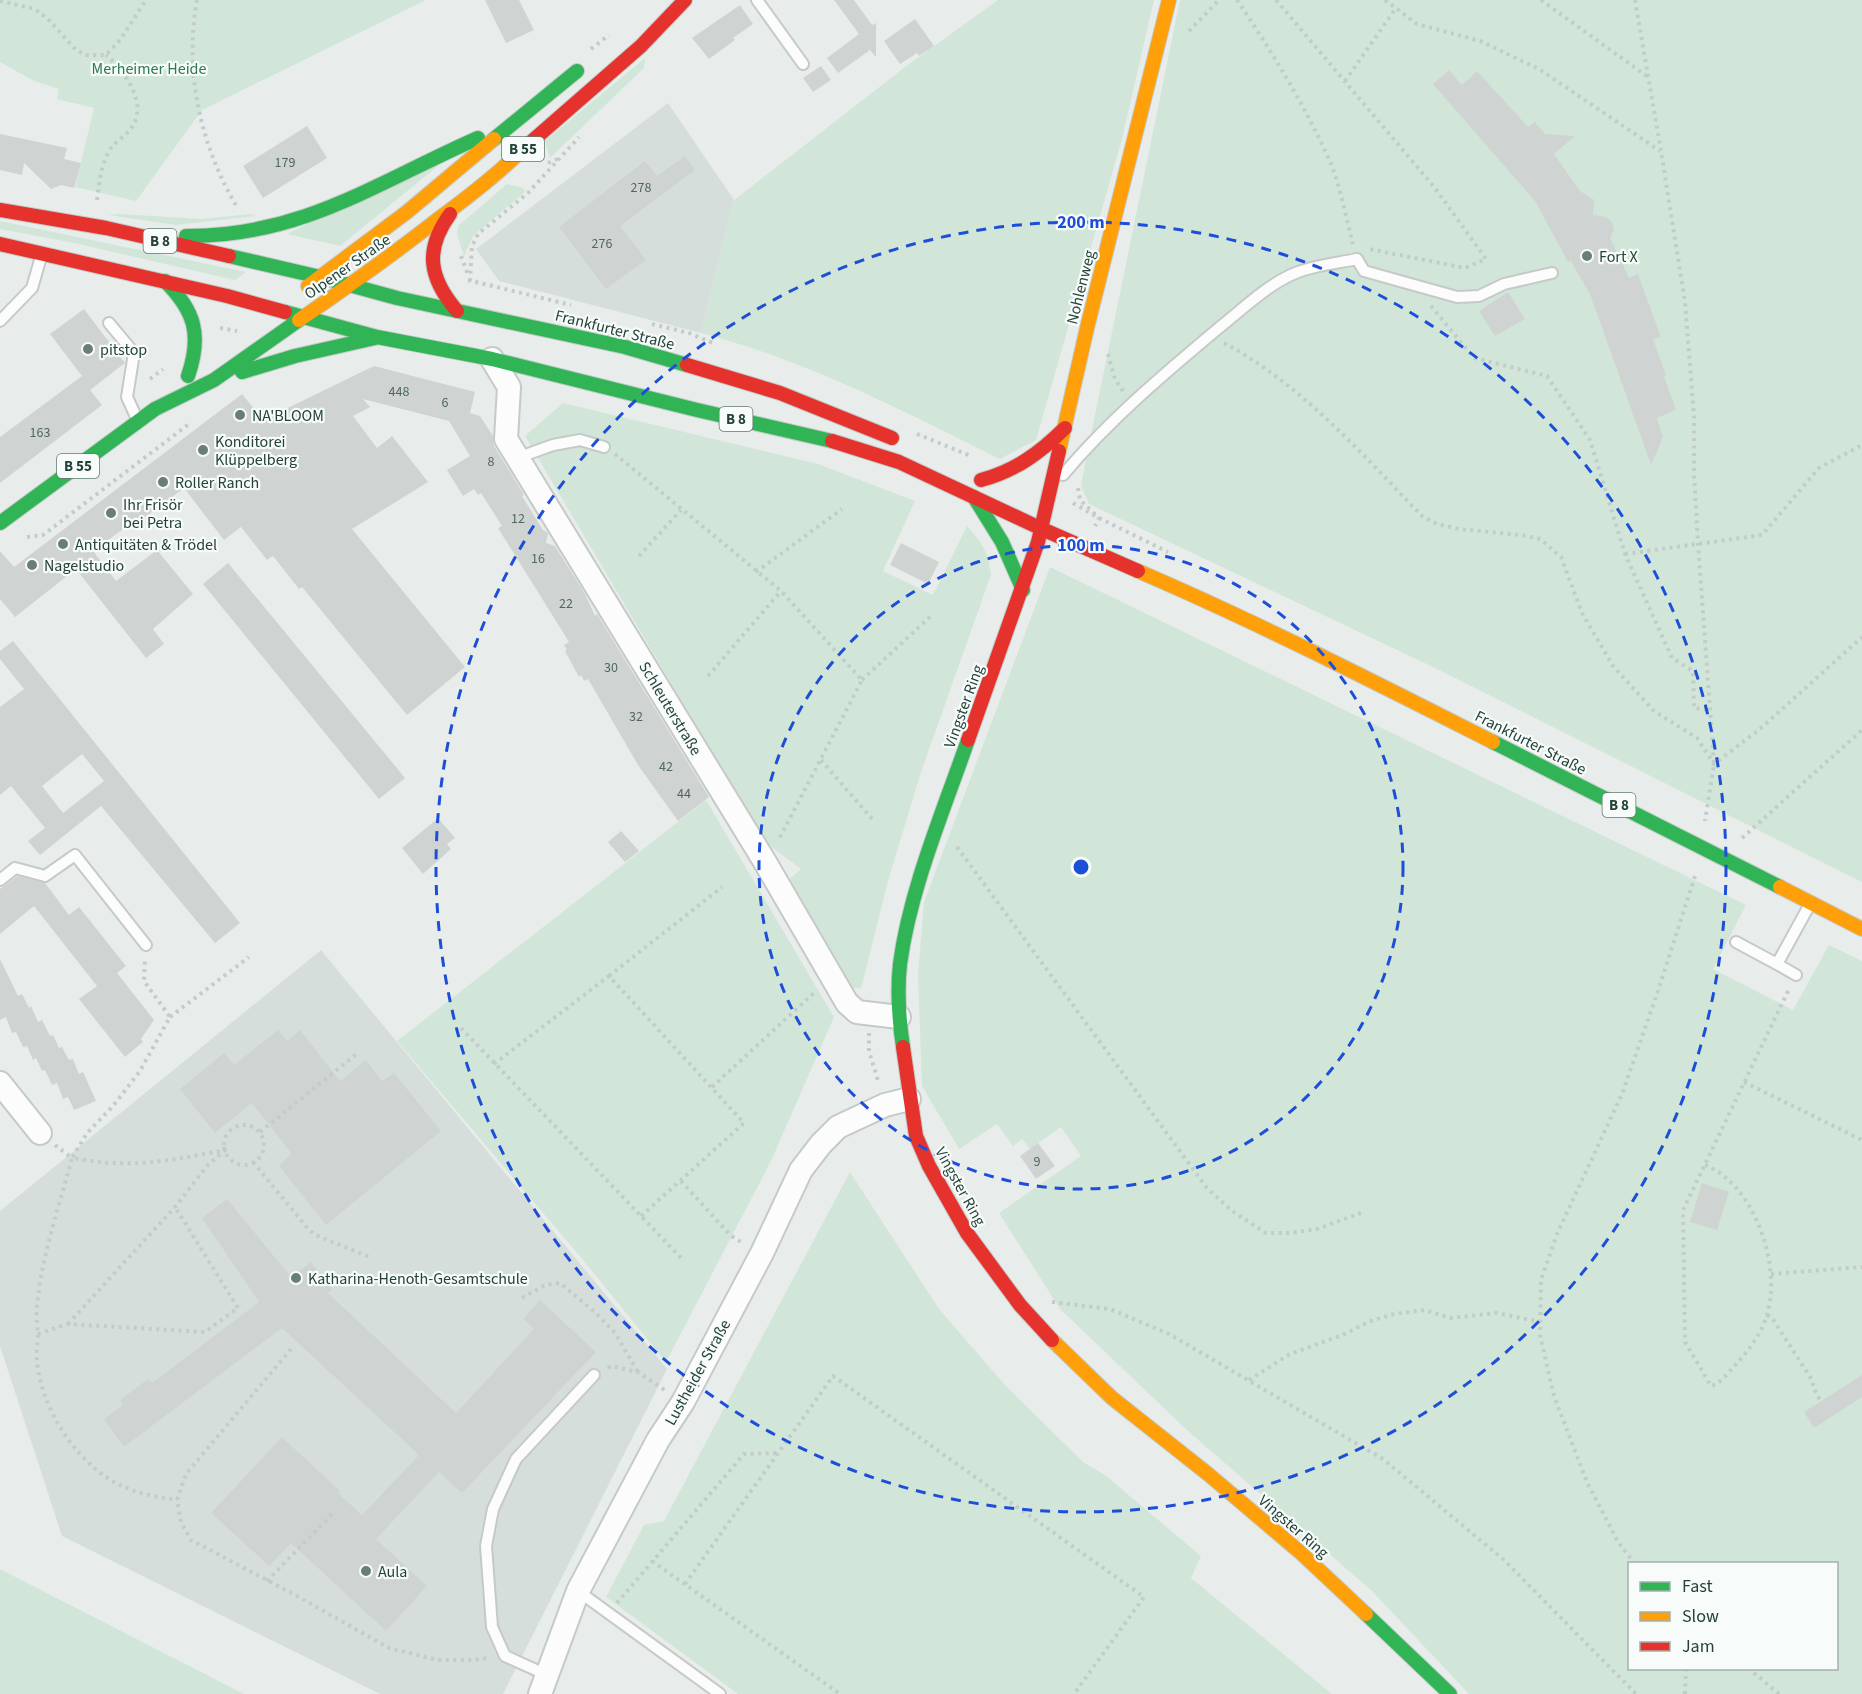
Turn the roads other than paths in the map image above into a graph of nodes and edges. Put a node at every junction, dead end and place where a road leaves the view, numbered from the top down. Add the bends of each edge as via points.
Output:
1 (675, 0) edge
2 (685, 0) edge
3 (757, 0) edge
4 (1169, 0) edge
5 (656, 12) dead end
6 (591, 60) dead end
7 (803, 63) dead end
8 (514, 123) junction
9 (456, 206) junction
10 (0, 210) edge
11 (106, 228) junction
12 (0, 244) edge
13 (42, 254) junction
14 (1552, 273) dead end
15 (320, 277) junction
16 (165, 281) junction
17 (350, 284) junction
18 (276, 309) junction
19 (457, 311) junction
20 (303, 317) junction
21 (0, 321) edge
22 (261, 321) dead end
23 (109, 322) dead end
24 (377, 337) junction
25 (492, 359) junction
26 (207, 362) dead end
27 (188, 376) junction
28 (214, 380) junction
29 (155, 409) junction
30 (138, 422) junction
31 (1065, 428) junction
32 (906, 444) dead end
33 (604, 447) road end
34 (517, 458) junction
35 (998, 489) dead end
36 (1051, 490) junction
37 (974, 497) junction
38 (1045, 512) joint
39 (0, 524) edge
40 (1042, 529) junction
41 (1108, 542) dead end
42 (1023, 590) junction
43 (1183, 590) junction
44 (0, 880) edge
45 (1811, 903) junction
46 (1862, 929) edge
47 (1736, 942) dead end
48 (146, 945) road end
49 (1777, 964) junction
50 (1796, 975) road end
51 (900, 1017) junction
52 (0, 1083) edge
53 (909, 1099) junction
54 (40, 1133) road end
55 (594, 1376) road end
56 (578, 1591) junction
57 (543, 1685) edge
58 (720, 1694) edge
59 (1450, 1694) edge

1 - 5 main road
2 - 9 main road, Olpener Straße / B 55 via 640,46
3 - 7 lane
4 - 31 main road, Nohlenweg
6 - 8 main road, Olpener Straße / B 55
8 - 11 main road via 354,198 272,227 194,236
8 - 15 main road, Olpener Straße / B 55 via 407,212
9 - 17 main road, Olpener Straße / B 55
9 - 19 main road via 435,238 432,259 437,284
10 - 11 main road, Frankfurter Straße / B 8
11 - 15 main road, Frankfurter Straße / B 8
12 - 13 main road, Frankfurter Straße / B 8
13 - 16 main road, Frankfurter Straße / B 8
13 - 21 lane via 32,288
14 - 36 lane via 1504,284 1479,296 1457,297 1364,271 1357,259 1292,275 1253,300 1160,377 1083,451
15 - 17 main road, Frankfurter Straße / B 8
15 - 18 main road, B 55
16 - 18 main road, Frankfurter Straße / B 8
16 - 27 main road via 187,307 192,323 194,345
17 - 19 main road, Frankfurter Straße / B 8
17 - 20 main road, Olpener Straße / B 55
18 - 20 main road, Frankfurter Straße / B 8
18 - 22 main road, B 55
19 - 32 main road, Frankfurter Straße / B 8 via 625,346 717,373 780,393
20 - 24 main road, Frankfurter Straße / B 8
20 - 28 main road, Olpener Straße / B 55
23 - 30 lane via 134,353 127,398
24 - 25 main road, Frankfurter Straße / B 8
24 - 28 main road
25 - 34 street, Schleuterstraße via 509,387 506,439
25 - 37 main road, Frankfurter Straße / B 8 via 842,442 898,462
26 - 27 main road, B 55
27 - 29 main road, B 55
28 - 29 main road, Olpener Straße / B 55
29 - 30 main road, Olpener Straße / B 55
30 - 39 main road, Olpener Straße / B 55
31 - 35 main road via 1020,466 994,477 976,478
31 - 36 main road, Nohlenweg
33 - 34 lane via 580,440
34 - 51 street, Schleuterstraße via 847,1003 857,1012
36 - 38 main road, Nohlenweg
37 - 40 main road, Frankfurter Straße / B 8
37 - 42 main road via 1001,537
38 - 40 main road, Vingster Ring
40 - 42 main road, Vingster Ring
40 - 43 main road, Frankfurter Straße / B 8
41 - 43 main road, Frankfurter Straße / B 8
42 - 51 main road, Vingster Ring via 914,899 900,965
43 - 45 main road, Frankfurter Straße / B 8 via 1375,682
44 - 48 lane via 15,868 45,876 75,855
45 - 46 main road, Frankfurter Straße / B 8
45 - 49 lane
47 - 49 lane
49 - 50 lane
51 - 53 main road, Vingster Ring
52 - 54 street
53 - 56 street, Lustheider Straße via 885,1105 838,1127 801,1170 762,1253
53 - 59 main road, Vingster Ring via 916,1136 929,1166 967,1233 1020,1305 1112,1398 1301,1553
55 - 57 lane via 516,1459 493,1509 486,1546 492,1628 504,1656
56 - 57 street, Lustheider Straße
56 - 58 lane

